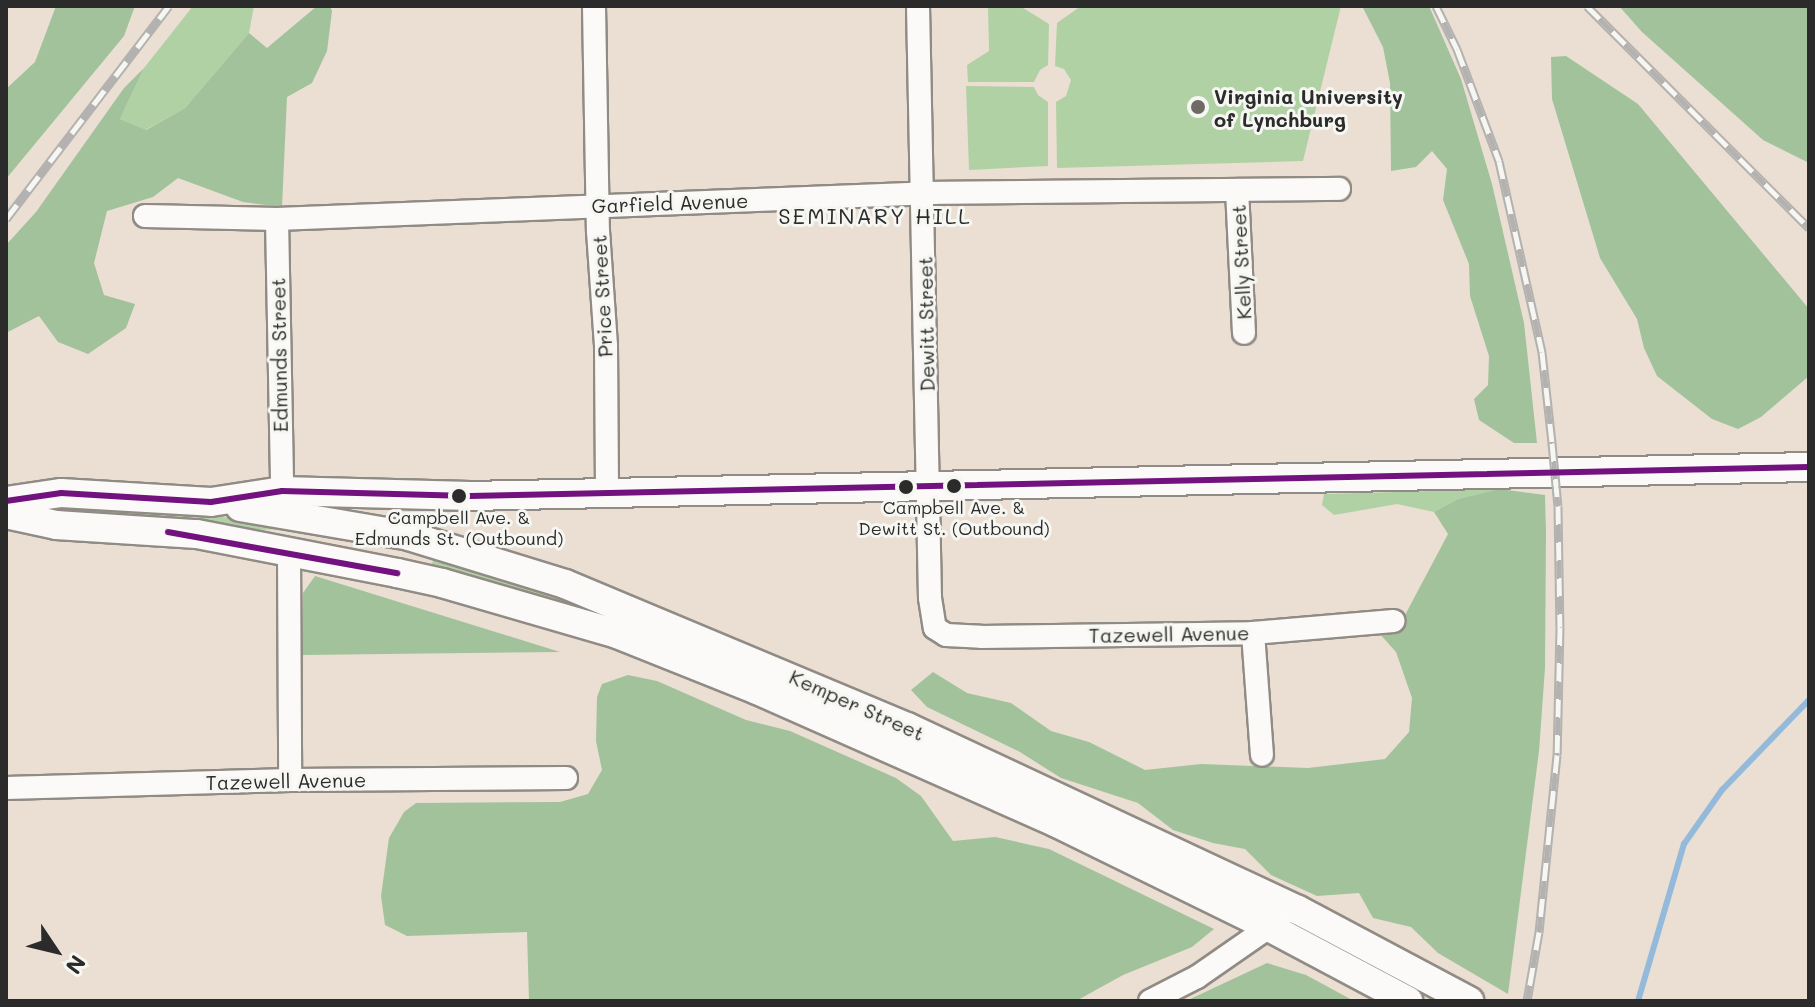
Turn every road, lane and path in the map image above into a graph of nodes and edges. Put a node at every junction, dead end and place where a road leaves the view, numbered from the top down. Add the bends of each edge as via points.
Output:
1 (594, 6) edge
2 (918, 6) edge
3 (1339, 189) dead end
4 (1237, 190) junction
5 (923, 193) junction
6 (597, 206) junction
7 (145, 216) dead end
8 (277, 219) junction
9 (1244, 333) dead end
10 (1809, 467) edge
11 (928, 487) junction
12 (607, 490) junction
13 (282, 491) junction
14 (432, 495) junction
15 (6, 501) edge
16 (211, 502) junction
17 (6, 514) edge
18 (409, 536) junction
19 (289, 552) junction
20 (397, 573) junction
21 (1393, 621) dead end
22 (1253, 633) junction
23 (946, 635) joint
24 (1262, 755) dead end
25 (566, 778) dead end
26 (290, 780) junction
27 (6, 788) edge
28 (1298, 910) junction
29 (1267, 926) junction
30 (1150, 1001) edge
31 (1408, 1001) edge
32 (1469, 1001) edge

1 - 6 street, Price Street
2 - 5 street, Dewitt Street
3 - 4 street, Garfield Avenue
4 - 5 street, Garfield Avenue
4 - 9 street, Kelly Street
5 - 6 street, Garfield Avenue
5 - 11 street, Dewitt Street
6 - 8 street, Garfield Avenue
6 - 12 street, Price Street via 606,346
7 - 8 street, Garfield Avenue
8 - 13 street, Edmunds Street
10 - 11 main road
11 - 12 main road
11 - 23 street, Dewitt Street via 930,598 935,628
12 - 14 main road
13 - 14 main road
13 - 16 main road
14 - 18 main road
15 - 16 main road via 61,493
16 - 18 main road, Kemper Street
17 - 19 main road, Kemper Street via 56,525 197,534
18 - 20 main road
18 - 28 main road, Kemper Street via 565,584 793,677
19 - 20 main road, Kemper Street
19 - 26 street
20 - 29 main road, Kemper Street via 617,634 757,690 1057,823
21 - 22 street, Tazewell Avenue
22 - 23 street, Tazewell Avenue
22 - 24 street
25 - 26 street, Tazewell Avenue
26 - 27 street, Tazewell Avenue
28 - 29 street
28 - 32 main road, Kemper Street
29 - 30 street via 1244,947
29 - 31 main road, Kemper Street

